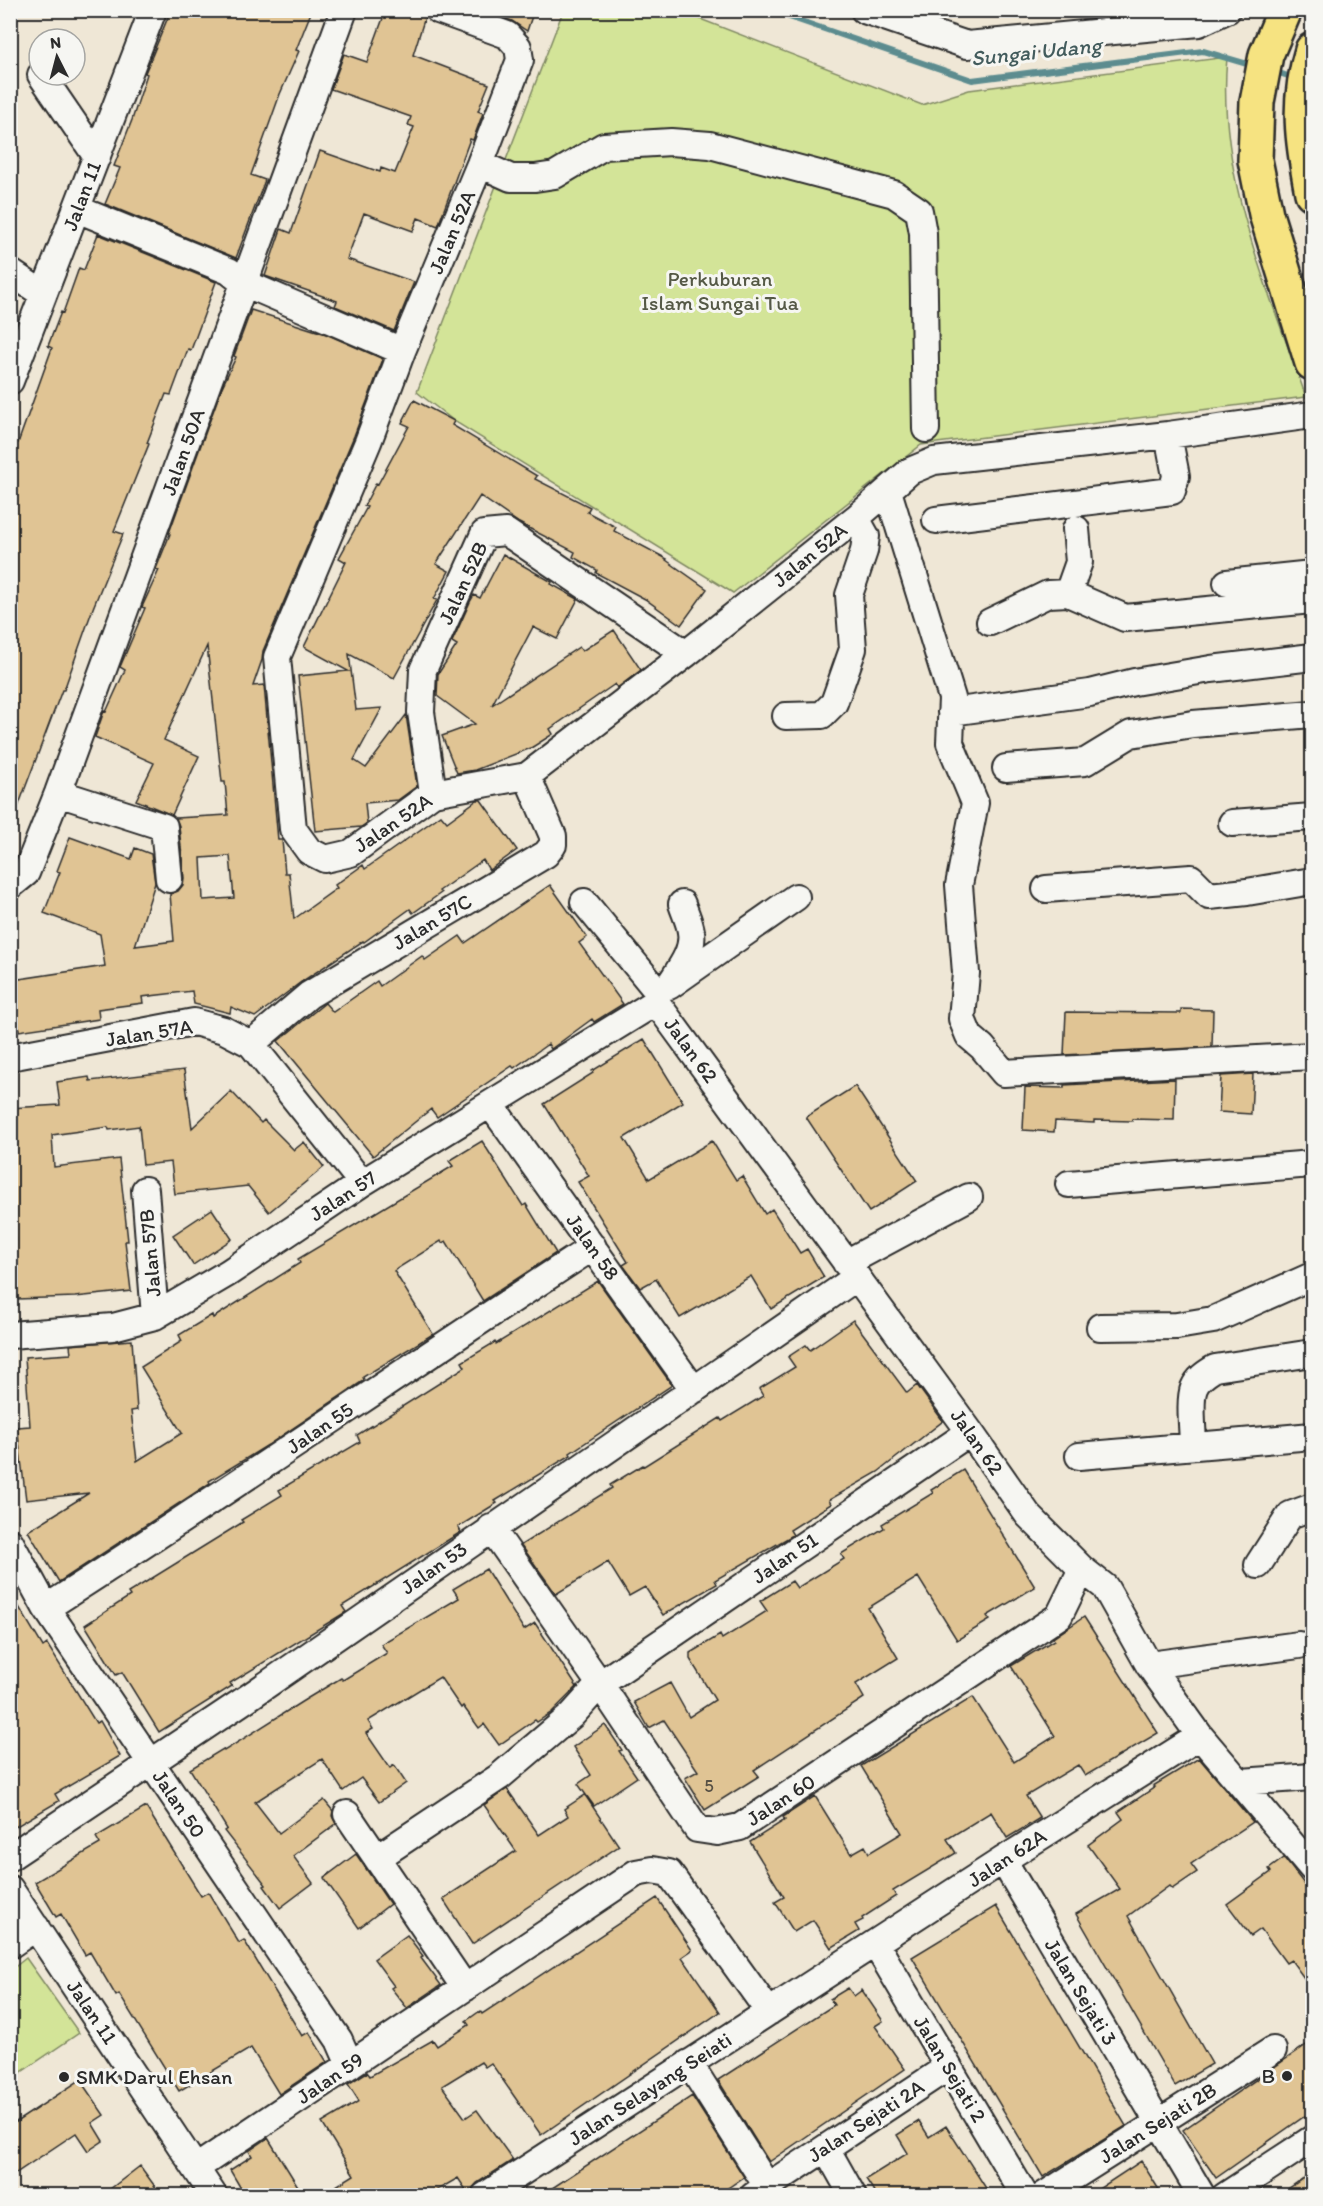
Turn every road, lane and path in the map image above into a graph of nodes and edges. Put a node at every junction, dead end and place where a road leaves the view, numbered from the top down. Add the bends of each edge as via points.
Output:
1 (153, 10) edge
2 (344, 10) edge
3 (438, 10) edge
4 (864, 10) edge
5 (1227, 10) edge
6 (1285, 10) edge
7 (1312, 53) edge
8 (49, 87) edge
9 (97, 157) junction
10 (480, 164) junction
11 (1312, 193) edge
12 (77, 209) junction
13 (10, 272) edge
14 (244, 283) junction
15 (43, 294) junction
16 (402, 351) junction
17 (1312, 363) edge
18 (10, 381) edge
19 (1312, 415) edge
20 (926, 429) dead end
21 (1168, 435) junction
22 (888, 491) junction
23 (856, 518) junction
24 (936, 520) dead end
25 (1076, 529) dead end
26 (1312, 574) edge
27 (1227, 583) dead end
28 (1068, 593) junction
29 (1312, 600) edge
30 (990, 622) dead end
31 (686, 654) junction
32 (1312, 657) edge
33 (951, 712) junction
34 (1312, 714) edge
35 (786, 716) dead end
36 (1006, 768) dead end
37 (527, 776) junction
38 (433, 793) junction
39 (58, 794) junction
40 (1312, 817) edge
41 (1232, 823) dead end
42 (169, 879) dead end
43 (1312, 881) edge
44 (10, 886) edge
45 (1046, 890) dead end
46 (796, 897) dead end
47 (584, 902) dead end
48 (682, 904) dead end
49 (661, 994) junction
50 (251, 1044) junction
51 (1312, 1056) edge
52 (10, 1058) edge
53 (492, 1105) junction
54 (1312, 1164) edge
55 (362, 1183) junction
56 (1069, 1184) dead end
57 (145, 1190) dead end
58 (969, 1197) dead end
59 (593, 1247) junction
60 (852, 1270) junction
61 (1312, 1276) edge
62 (155, 1316) junction
63 (1100, 1327) dead end
64 (10, 1335) edge
65 (1312, 1353) edge
66 (694, 1390) junction
67 (970, 1432) junction
68 (1312, 1436) edge
69 (1193, 1446) junction
70 (1079, 1456) dead end
71 (1312, 1507) edge
72 (491, 1528) junction
73 (10, 1542) edge
74 (1258, 1565) dead end
75 (1082, 1569) junction
76 (46, 1608) junction
77 (1299, 1645) dead end
78 (1149, 1665) junction
79 (600, 1684) junction
80 (1200, 1736) junction
81 (150, 1762) junction
82 (1312, 1777) edge
83 (1241, 1782) junction
84 (347, 1814) dead end
85 (10, 1857) edge
86 (377, 1858) junction
87 (1003, 1860) junction
88 (1312, 1868) edge
89 (10, 1889) edge
90 (36, 1928) junction
91 (875, 1943) junction
92 (10, 1945) edge
93 (814, 1982) joint
94 (465, 1988) junction
95 (769, 2012) junction
96 (1273, 2050) dead end
97 (689, 2063) junction
98 (351, 2065) junction
99 (948, 2067) junction
100 (1158, 2123) junction
101 (1312, 2139) edge
102 (825, 2148) junction
103 (196, 2168) junction
104 (760, 2191) edge
105 (214, 2196) edge
106 (485, 2196) edge
107 (853, 2196) edge
108 (1025, 2196) edge
109 (1043, 2196) edge
110 (1202, 2196) edge
111 (1226, 2196) edge

1 - 9 street, Jalan 11
2 - 14 street, Jalan 50A
3 - 10 street, Jalan 52A via 507,35 518,47 520,60
4 - 5 street via 967,45 1198,23
6 - 17 main road via 1266,55 1257,102 1255,160 1266,214
7 - 11 main road via 1301,113 1302,144
8 - 9 street
9 - 12 street, Jalan 11
10 - 16 street, Jalan 52A
10 - 20 street via 511,178 535,178 555,175 604,146 671,142 710,145 894,194 919,211 923,233
12 - 14 street via 229,272
12 - 15 street, Jalan 11
13 - 15 street
14 - 16 street
14 - 39 street, Jalan 50A
15 - 18 street, Jalan 11
16 - 38 street, Jalan 52A via 277,657 293,829 309,851 325,859 351,853
19 - 21 street, Jalan 52A
21 - 22 street, Jalan 52A via 934,461 910,471
21 - 24 street via 1176,476 1172,491
22 - 23 street, Jalan 52A
22 - 33 street via 952,698
23 - 31 street, Jalan 52A
23 - 35 street via 866,536 849,595 853,649 848,665 834,703 822,715
25 - 28 street via 1079,562
26 - 27 street
28 - 29 street via 1125,618
28 - 30 street via 1048,594
31 - 37 street, Jalan 52A
31 - 38 street, Jalan 52B via 506,532 484,534 423,670 421,712
32 - 33 street via 1211,669 1090,693
33 - 51 street via 950,743 975,803 959,885 966,973 962,1019 969,1036 1004,1073
34 - 36 street via 1193,724 1131,734 1085,762
37 - 38 street, Jalan 52A
37 - 50 street, Jalan 57C via 553,836 553,845 546,854 309,995
39 - 42 street via 164,827
39 - 44 street, Jalan 50A via 26,873
40 - 41 street
43 - 45 street via 1209,896 1191,878
46 - 49 street, Jalan 57
47 - 49 street, Jalan 62
48 - 49 street via 691,940 686,960
49 - 53 street, Jalan 57
49 - 60 street, Jalan 62
50 - 52 street, Jalan 57A via 224,1030 194,1023
50 - 55 street, Jalan 57A
53 - 55 street, Jalan 57
53 - 59 street, Jalan 58
54 - 56 street
55 - 62 street, Jalan 57 via 228,1273
57 - 62 street, Jalan 57B
58 - 60 street, Jalan 53
59 - 66 street, Jalan 58
59 - 76 street, Jalan 55
60 - 66 street, Jalan 53
60 - 67 street, Jalan 62
61 - 63 street via 1213,1320 1177,1326
62 - 64 street, Jalan 57 via 113,1327
65 - 69 street via 1215,1368 1200,1378 1194,1389
66 - 72 street, Jalan 53
67 - 75 street, Jalan 62 via 1028,1515
67 - 79 street, Jalan 51
68 - 69 street
69 - 70 street
71 - 74 street via 1290,1515
72 - 79 street, Jalan 60
72 - 81 street, Jalan 53
73 - 76 street, Jalan 50
75 - 78 street, Jalan 62 via 1106,1587
75 - 79 street, Jalan 60 via 1059,1616 741,1827 717,1833 697,1829
76 - 81 street, Jalan 50
77 - 78 street
78 - 80 street, Jalan 62
79 - 86 street, Jalan 51 via 572,1715 499,1777
80 - 83 street, Jalan 62
80 - 87 street, Jalan 62A
81 - 85 street, Jalan 53
81 - 98 street, Jalan 50 via 339,2040
82 - 83 street
83 - 88 street, Jalan 62
84 - 86 street
86 - 94 street
87 - 91 street, Jalan 62A
87 - 100 street, Jalan Sejati 3
89 - 90 street, Jalan 11
90 - 92 street
90 - 103 street, Jalan 11
91 - 93 street, Jalan 62A
91 - 99 street, Jalan Sejati 2
93 - 95 street, Jalan Selayang Seiati
94 - 95 street, Jalan 59 via 636,1873 652,1870 669,1873
94 - 98 street, Jalan 59
95 - 97 street, Jalan Selayang Seiati
96 - 100 street, Jalan Sejati 2B
97 - 104 street
97 - 106 street, Jalan Selayang Seiati
98 - 103 street, Jalan 59
99 - 102 street, Jalan Sejati 2A
99 - 108 street, Jalan Sejati 2
100 - 109 street, Jalan Sejati 2B
100 - 110 street, Jalan Sejati 3
101 - 111 street
102 - 104 street, Jalan Sejati 2A
102 - 107 street
103 - 105 street, Jalan 11

